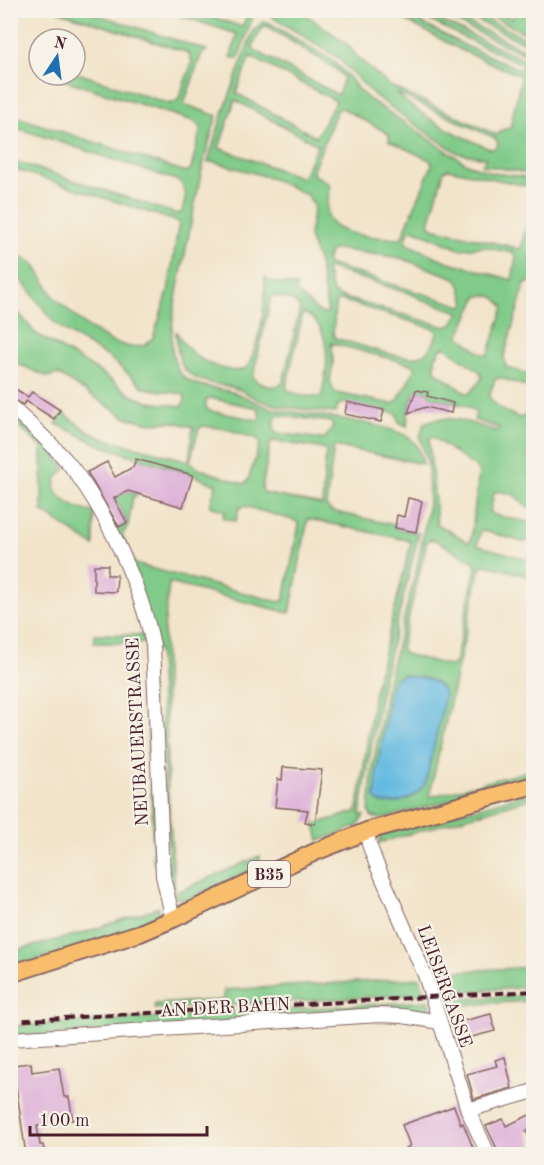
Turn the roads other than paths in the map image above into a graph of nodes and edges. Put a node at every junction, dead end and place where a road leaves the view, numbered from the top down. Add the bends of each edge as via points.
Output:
1 (10, 406) edge
2 (534, 785) edge
3 (367, 831) junction
4 (173, 919) junction
5 (10, 974) edge
6 (441, 1022) junction
7 (10, 1039) edge
8 (534, 1091) edge
9 (468, 1110) junction
10 (488, 1155) edge

1 - 4 street, NEUBAUERSTRASSE via 70,466 100,510 147,615 153,645 163,876
2 - 3 main road, B35
3 - 4 main road, B35
3 - 6 street, LEISERGASSE via 375,862 425,975
4 - 5 main road, B35
6 - 7 street, AN DER BAHN via 379,1015
6 - 9 street, LEISERGASSE
8 - 9 street
9 - 10 street, LEISERGASSE

